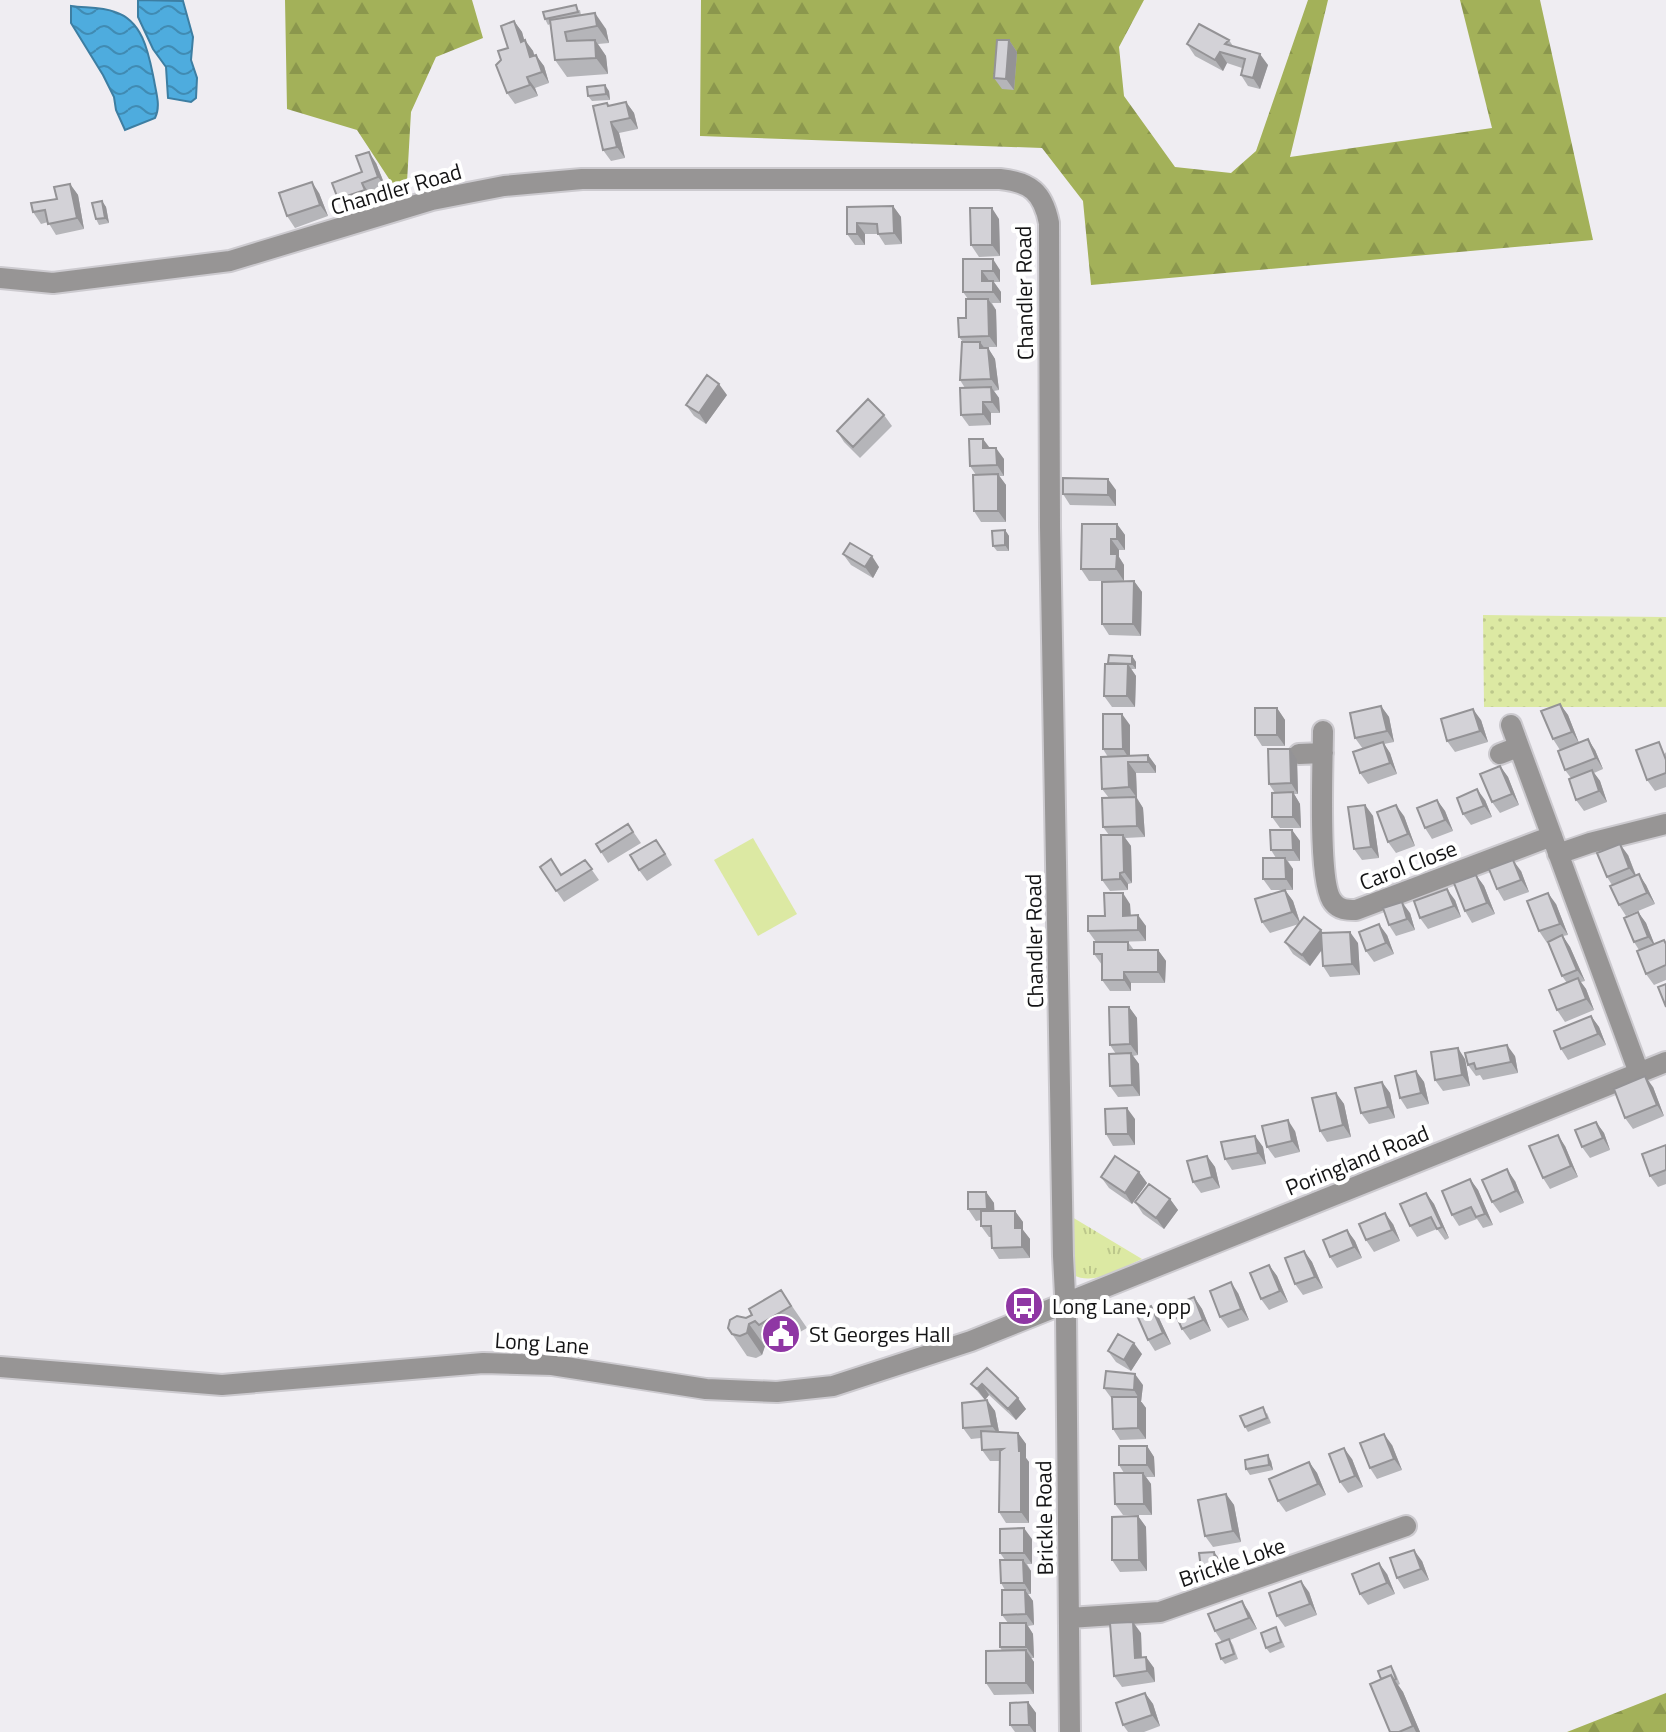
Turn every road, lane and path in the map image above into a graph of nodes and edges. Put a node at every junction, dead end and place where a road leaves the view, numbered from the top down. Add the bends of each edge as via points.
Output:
1 (0, 278) edge
2 (1511, 725) dead end
3 (1323, 731) dead end
4 (1323, 753) junction
5 (1299, 754) dead end
6 (1666, 824) edge
7 (1555, 845) junction
8 (1666, 1062) edge
9 (1639, 1073) junction
10 (1066, 1303) junction
11 (0, 1367) edge
12 (1406, 1526) dead end
13 (1069, 1618) junction
14 (1070, 1732) edge

1 - 10 street, Chandler Road via 53,283 230,261 432,200 582,179 1000,179 1030,187 1049,223
2 - 7 street via 1509,751
3 - 4 street, Carol Close
4 - 5 street
4 - 7 street, Carol Close via 1324,879 1333,902 1344,910
6 - 7 street, Carol Close via 1590,843
7 - 9 street
8 - 9 street, Poringland Road
9 - 10 street, Poringland Road
10 - 11 street, Long Lane via 873,1375 777,1392 706,1389 552,1365 483,1363 222,1385
10 - 13 street, Brickle Road
12 - 13 street, Brickle Loke via 1160,1612
13 - 14 street, Brickle Road

